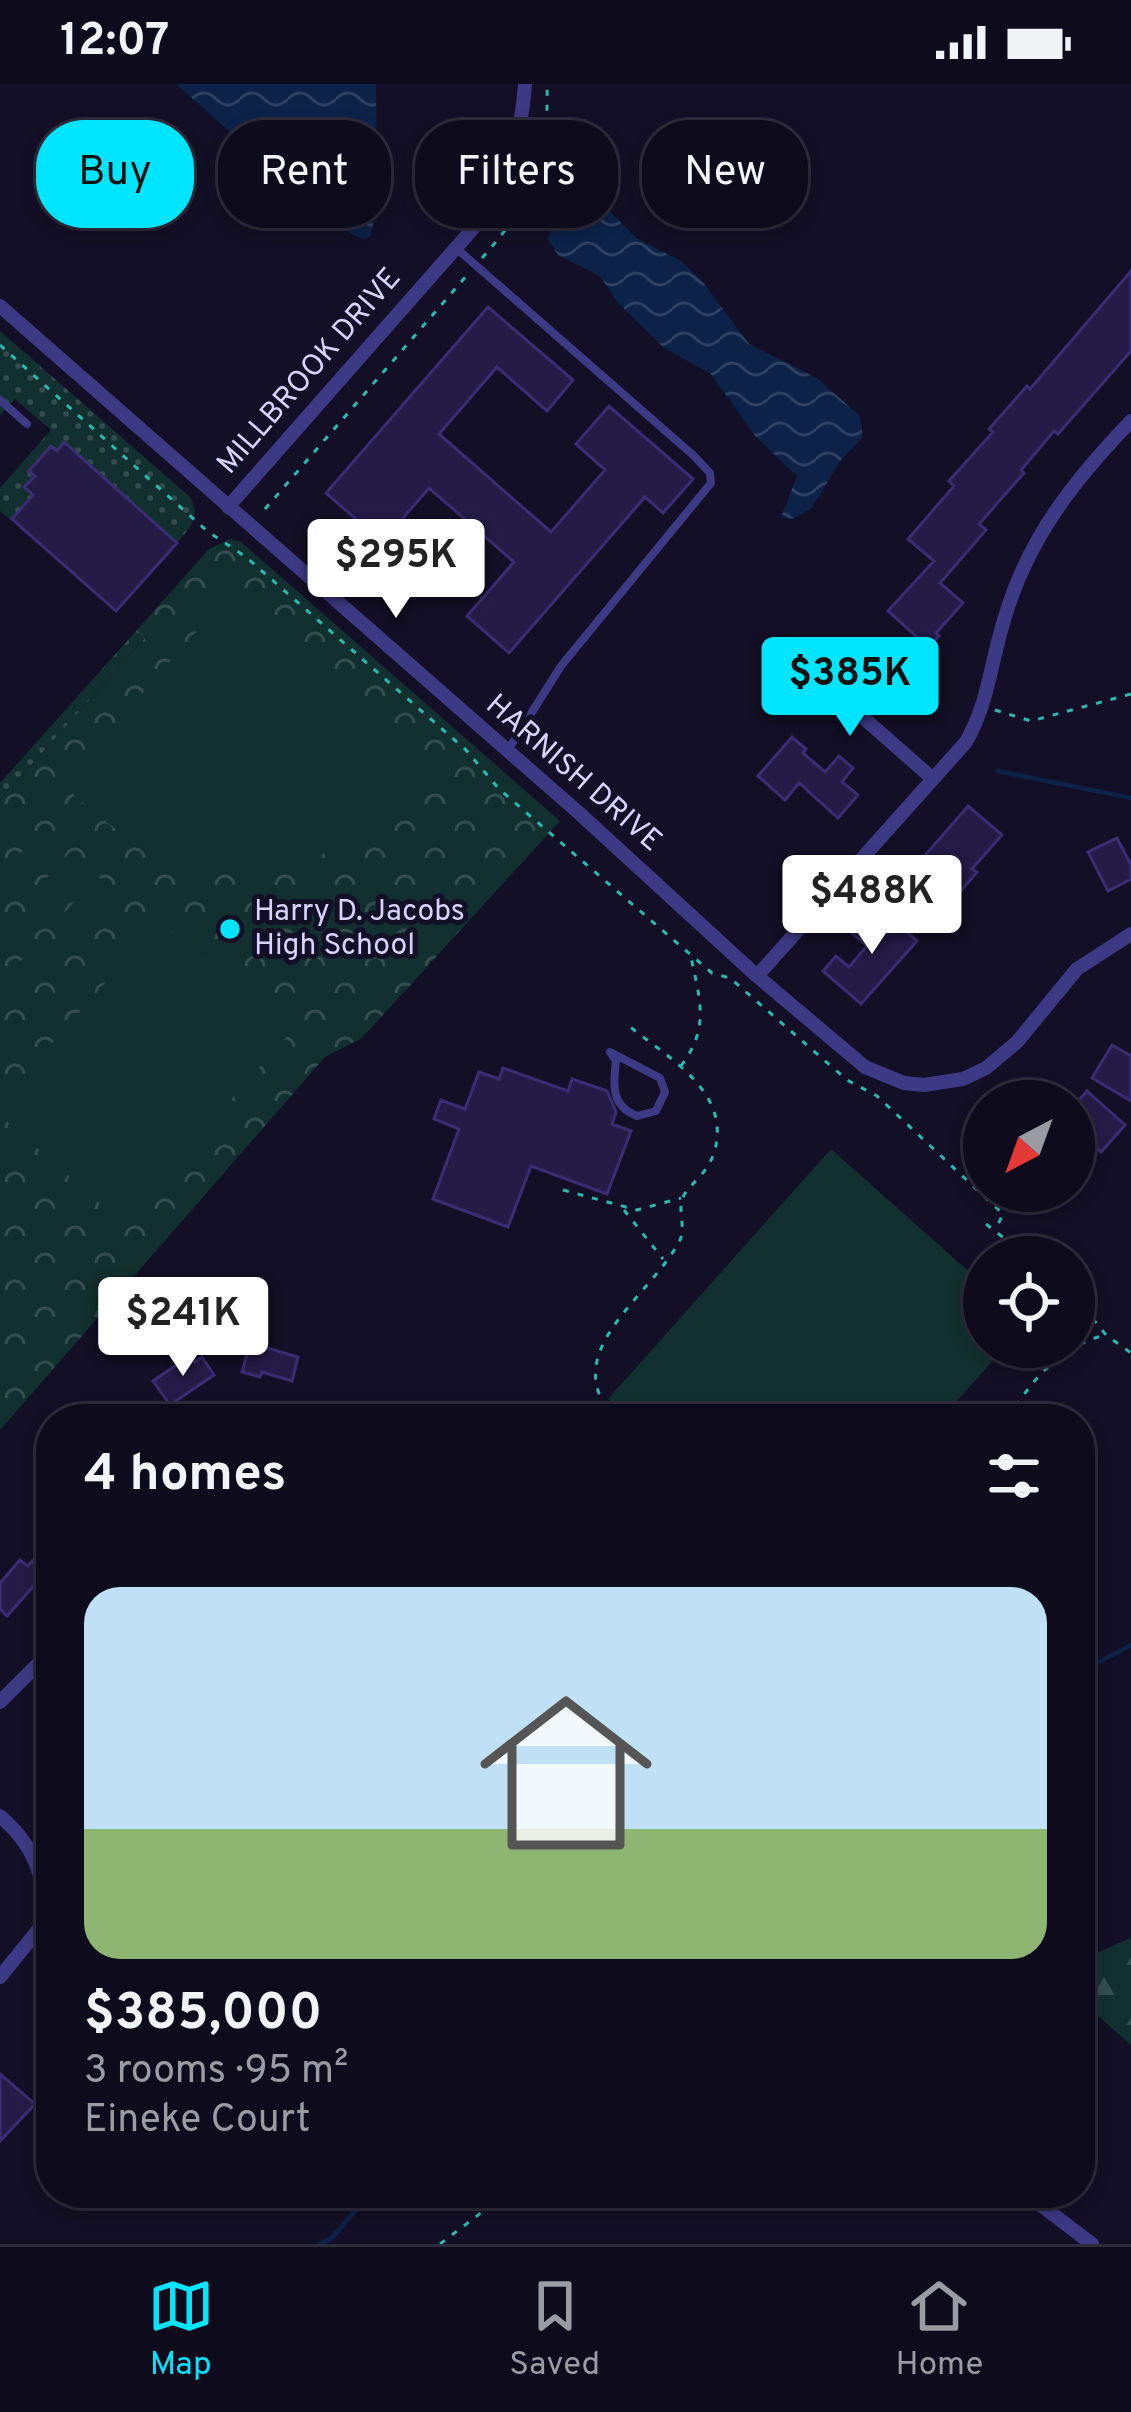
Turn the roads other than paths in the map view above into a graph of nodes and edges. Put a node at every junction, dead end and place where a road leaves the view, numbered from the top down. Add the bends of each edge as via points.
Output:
1 (525, 84) edge
2 (456, 248) junction
3 (0, 306) edge
4 (0, 400) edge
5 (1131, 421) edge
6 (27, 424) dead end
7 (228, 507) junction
8 (800, 662) dead end
9 (507, 751) junction
10 (933, 779) junction
11 (1131, 934) edge
12 (757, 976) junction
13 (610, 1052) joint
14 (36, 1666) edge
15 (0, 1702) edge
16 (0, 1816) edge
17 (36, 1864) edge
18 (36, 1932) edge
19 (0, 1977) edge
20 (1045, 2208) edge
21 (1092, 2244) edge

1 - 2 street, MILLBROOK DRIVE via 505,178
2 - 7 street, MILLBROOK DRIVE
2 - 9 lane via 710,473 711,483 560,666
3 - 7 street, HARNISH DRIVE
4 - 6 lane
5 - 10 street via 1038,537 1004,617 985,706
7 - 9 street, HARNISH DRIVE
8 - 10 street
9 - 12 street, HARNISH DRIVE
10 - 12 street
11 - 12 street, HARNISH DRIVE via 1077,969 986,1068 944,1083 904,1083 865,1066
13 - 13 lane via 660,1078 664,1101 656,1111 638,1116 623,1108
14 - 15 street
16 - 17 street via 23,1836
18 - 19 street
20 - 21 street

